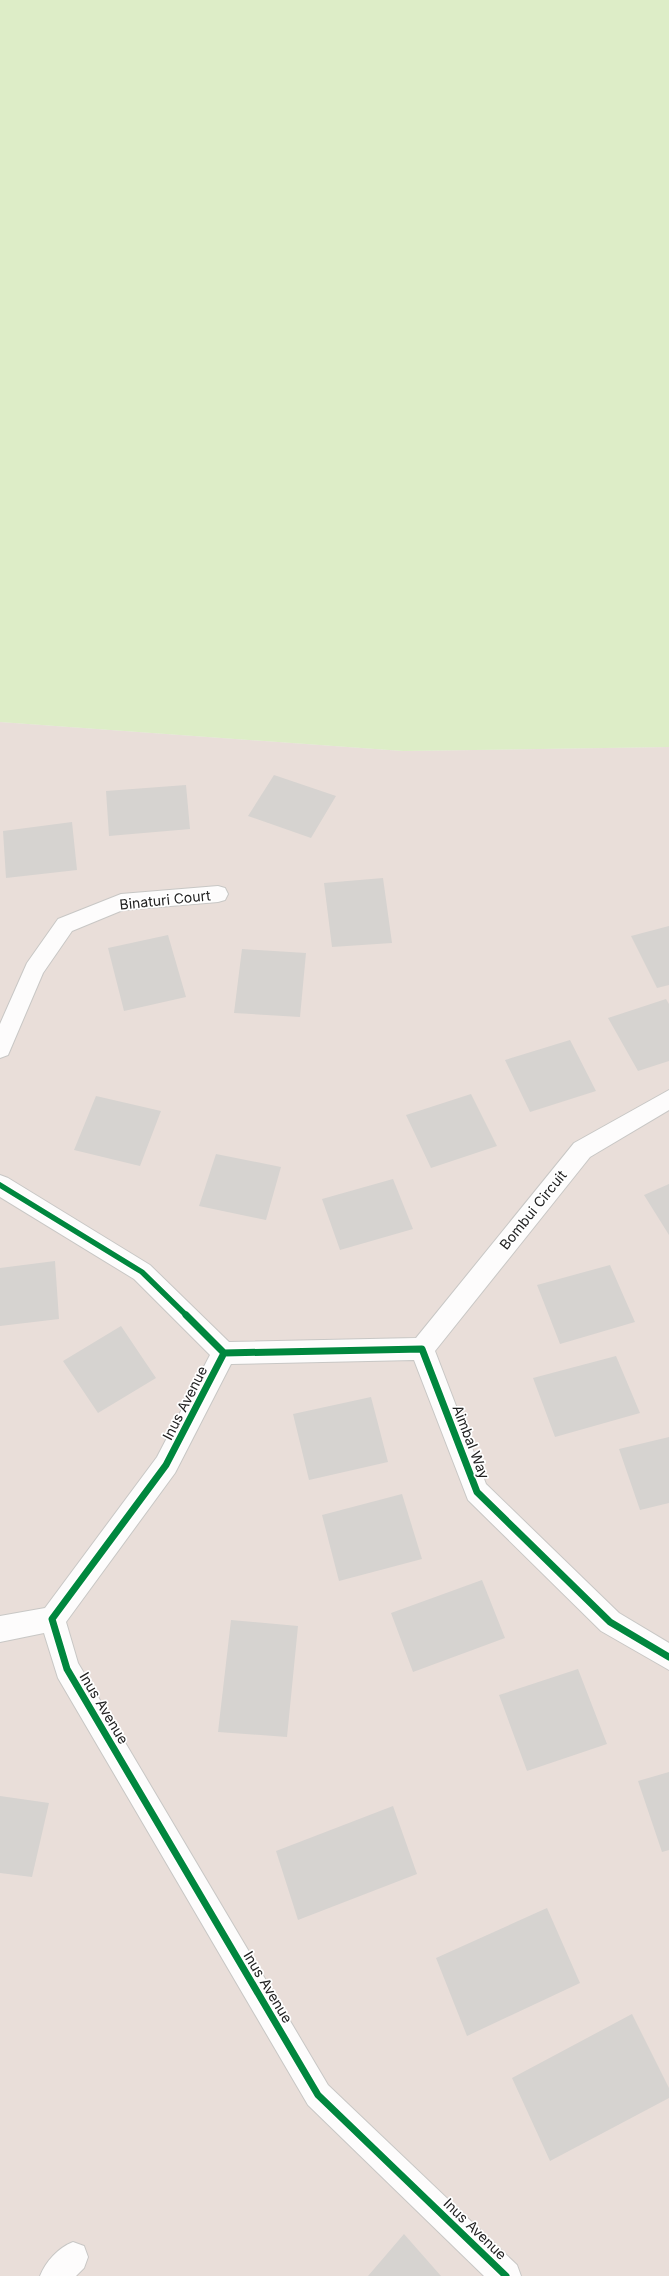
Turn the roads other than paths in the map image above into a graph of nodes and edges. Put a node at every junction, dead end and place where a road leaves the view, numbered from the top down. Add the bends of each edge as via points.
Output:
1 (218, 894) dead end
2 (0, 1049) edge
3 (669, 1099) edge
4 (0, 1185) edge
5 (422, 1349) junction
6 (224, 1353) junction
7 (52, 1620) junction
8 (0, 1629) edge
9 (669, 1657) edge
10 (506, 2276) edge

1 - 2 street, Binaturi Court via 121,902 65,925 34,969
3 - 5 street, Bombui Circuit via 582,1150
4 - 6 street via 142,1272
5 - 6 street
5 - 9 street, Aimbal Way via 477,1492 610,1622
6 - 7 street, Inus Avenue via 166,1465
7 - 8 street
7 - 10 street, Inus Avenue via 67,1669 318,2095

